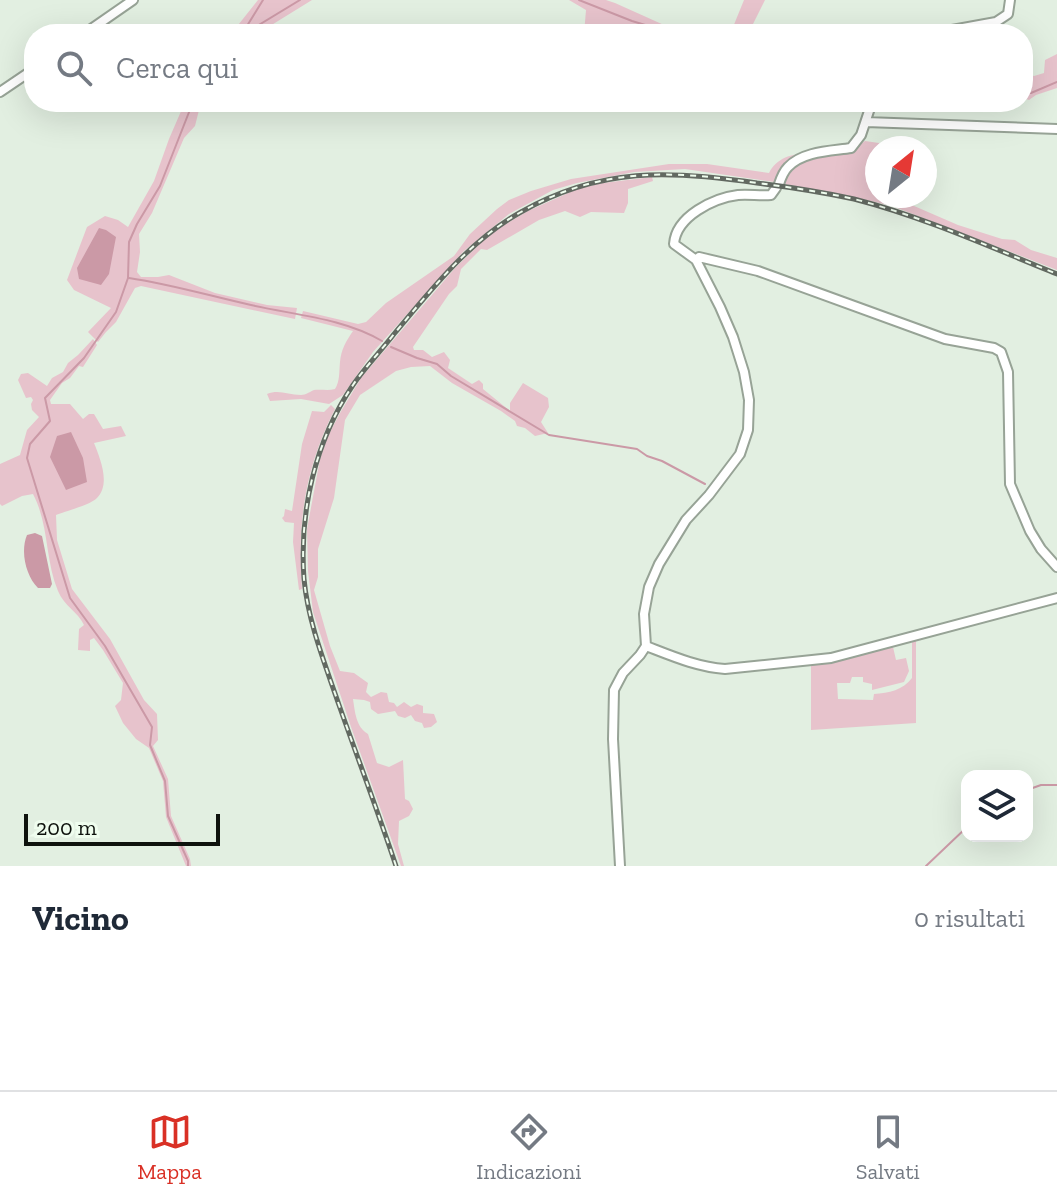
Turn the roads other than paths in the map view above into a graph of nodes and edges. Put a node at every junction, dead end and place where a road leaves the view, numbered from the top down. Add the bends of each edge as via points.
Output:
1 (133, 0) edge
2 (1010, 0) edge
3 (98, 24) edge
4 (985, 24) edge
5 (24, 76) edge
6 (0, 92) edge
7 (869, 112) edge
8 (866, 122) junction
9 (1057, 129) edge
10 (696, 260) junction
11 (1057, 567) edge
12 (1057, 598) edge
13 (646, 646) junction
14 (620, 866) edge

1 - 3 street
2 - 4 street via 1008,14
5 - 6 street
7 - 8 street
8 - 9 street
8 - 10 street via 851,148 813,154 789,166 771,195 720,199 685,221 674,244
10 - 11 street via 758,271 945,339 1001,352 1008,372 1010,484 1030,531
10 - 13 street via 739,354 749,400 748,430 740,454 686,520 659,564 644,614
12 - 13 street via 831,658 710,668
13 - 14 street via 617,682 613,696

